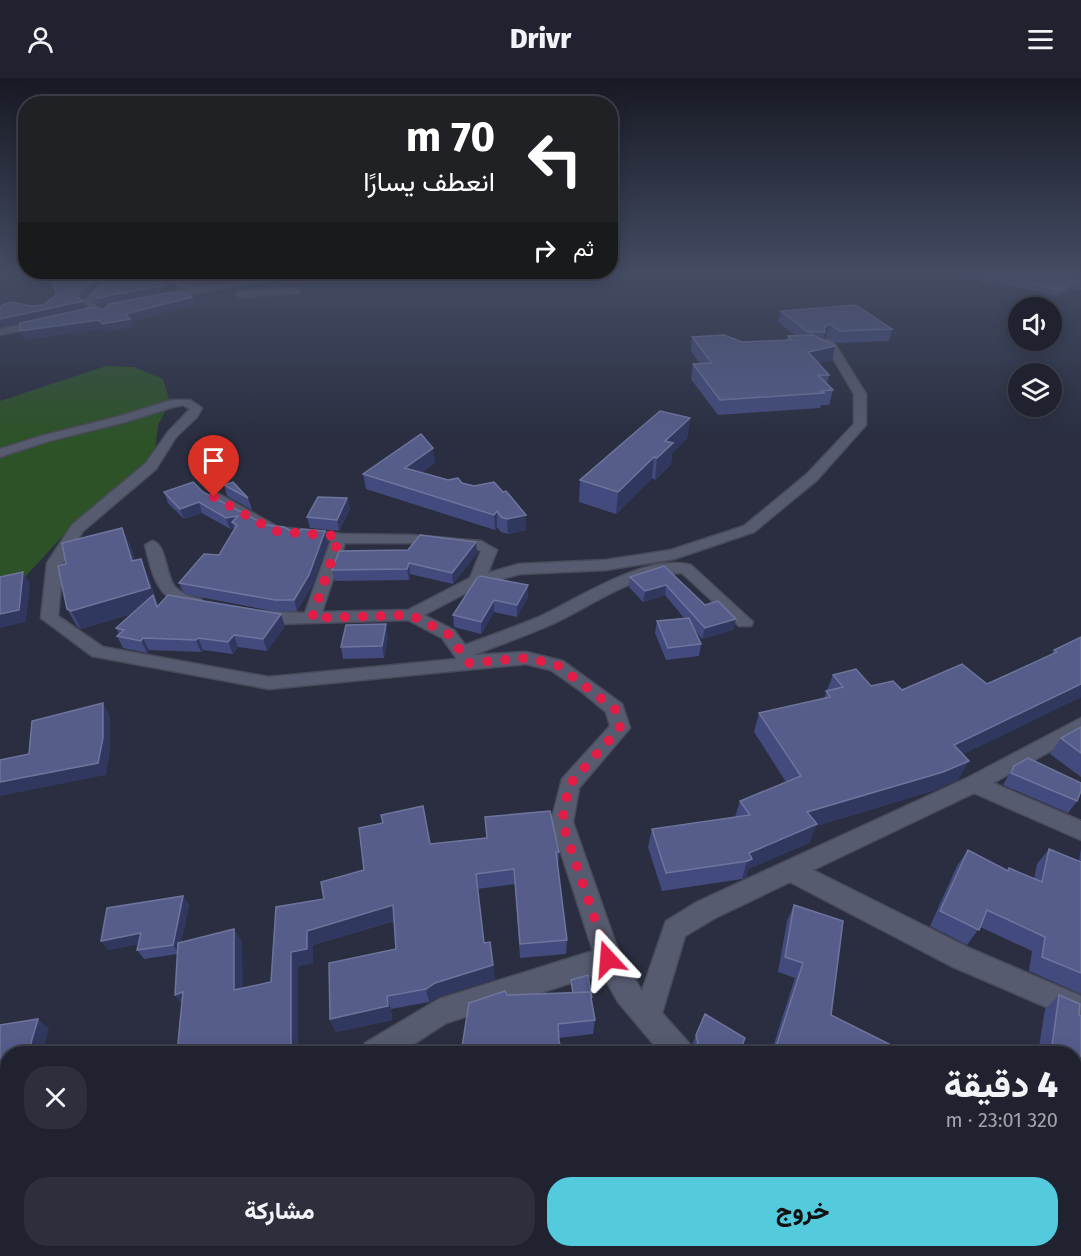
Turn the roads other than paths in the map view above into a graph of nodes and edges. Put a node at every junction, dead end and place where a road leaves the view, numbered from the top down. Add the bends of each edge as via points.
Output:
1 (828, 341) edge
2 (0, 453) edge
3 (214, 497) edge
4 (339, 538) junction
5 (152, 545) dead end
6 (477, 581) junction
7 (211, 606) edge
8 (244, 612) edge
9 (411, 615) junction
10 (312, 618) junction
11 (745, 622) dead end
12 (466, 658) junction
13 (1081, 725) edge
14 (974, 784) junction
15 (1081, 831) edge
16 (790, 870) junction
17 (608, 959) junction
18 (1081, 1009) edge
19 (648, 1014) junction
20 (386, 1046) edge
21 (673, 1046) edge

1 - 6 street via 860,394 860,425 812,477 749,529 674,554 606,565 519,569
2 - 12 street via 170,404 189,403 196,408 151,466 77,528 55,563 49,618 98,652 269,683
3 - 4 street via 274,531
4 - 6 street via 481,545 489,550
4 - 10 street
5 - 7 street via 167,591 178,600
6 - 9 street
8 - 10 street via 278,619
9 - 10 street
9 - 12 street via 448,634
11 - 12 street via 686,568 676,567 633,578
12 - 17 street via 526,658 557,665 615,709 620,728 569,785 562,822
13 - 14 street
14 - 15 street
14 - 16 street
16 - 18 street via 960,957
16 - 19 street via 675,929
17 - 19 street via 627,993
17 - 20 street via 439,1012
19 - 21 street

